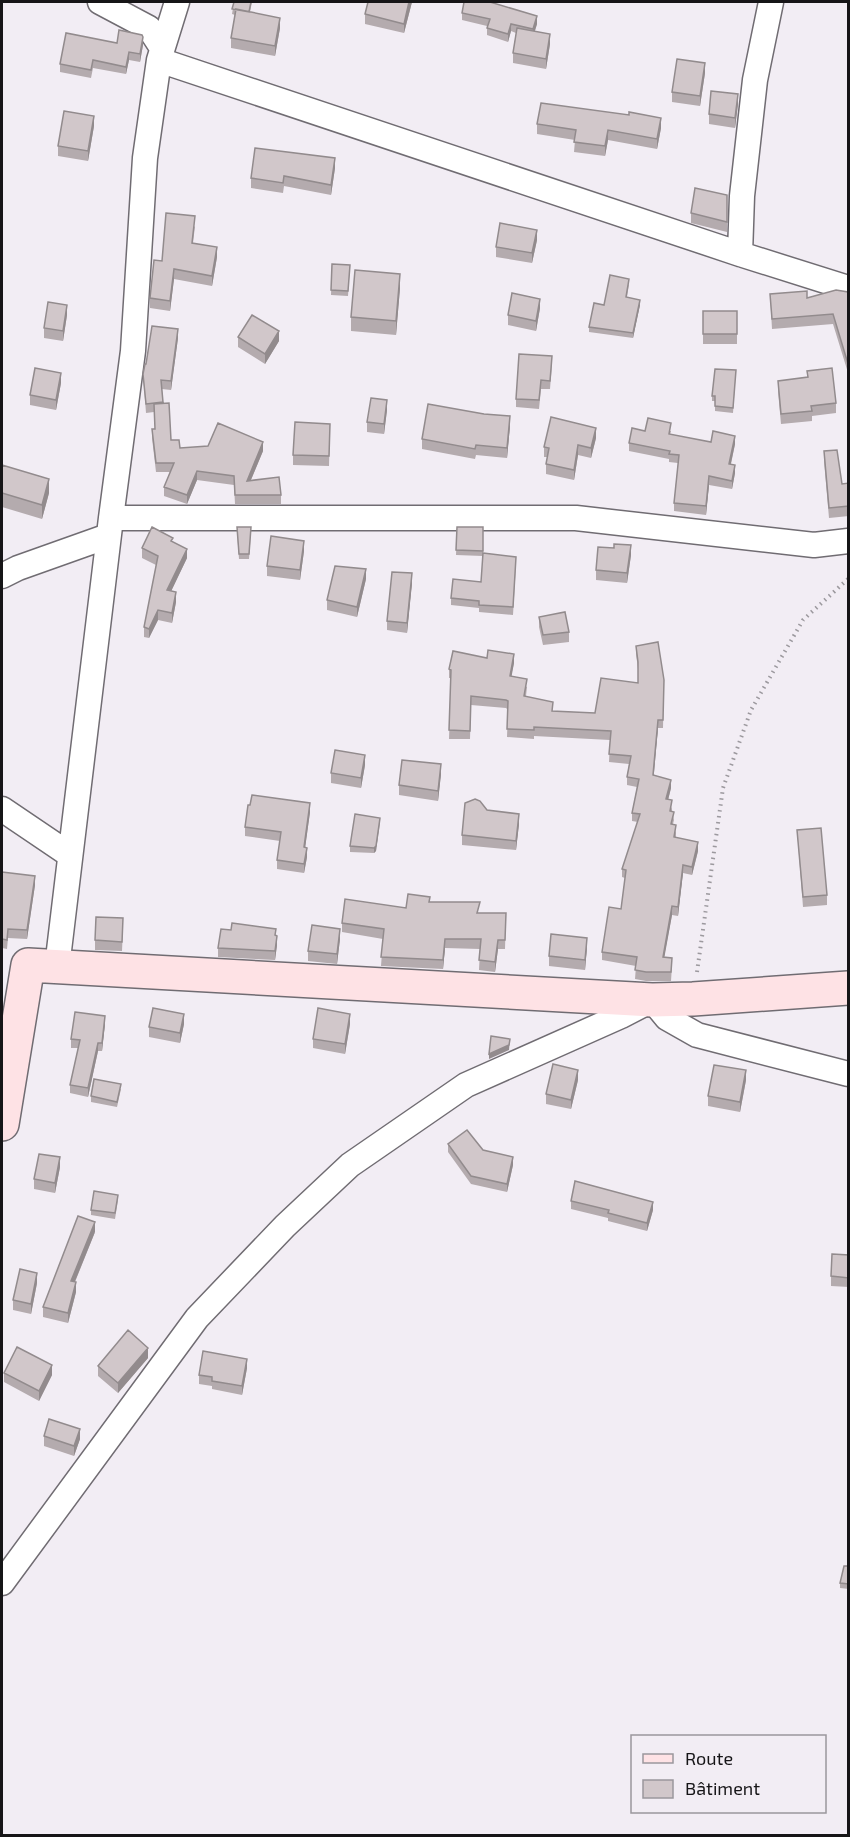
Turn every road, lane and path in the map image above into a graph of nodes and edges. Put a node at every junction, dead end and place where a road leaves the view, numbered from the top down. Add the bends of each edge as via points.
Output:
1 (100, 2) edge
2 (177, 2) edge
3 (771, 2) edge
4 (161, 54) junction
5 (740, 254) junction
6 (849, 288) edge
7 (110, 527) junction
8 (849, 541) edge
9 (2, 576) edge
10 (849, 579) edge
11 (2, 809) edge
12 (70, 855) junction
13 (29, 965) edge
14 (849, 988) edge
15 (693, 999) junction
16 (652, 1000) junction
17 (849, 1074) edge
18 (2, 1124) edge
19 (2, 1583) edge

1 - 4 street via 149,28
2 - 4 street
3 - 5 street via 755,80
4 - 5 street
4 - 7 street via 145,158 133,351
5 - 6 street
7 - 8 street via 576,518 814,545
7 - 9 street
7 - 12 street
10 - 15 path via 803,620 751,710 723,788
11 - 12 street
12 - 13 street
13 - 16 street
13 - 18 street
14 - 15 street
15 - 16 street
16 - 17 street via 667,1018 697,1035
16 - 19 street via 466,1085 350,1165 197,1318

